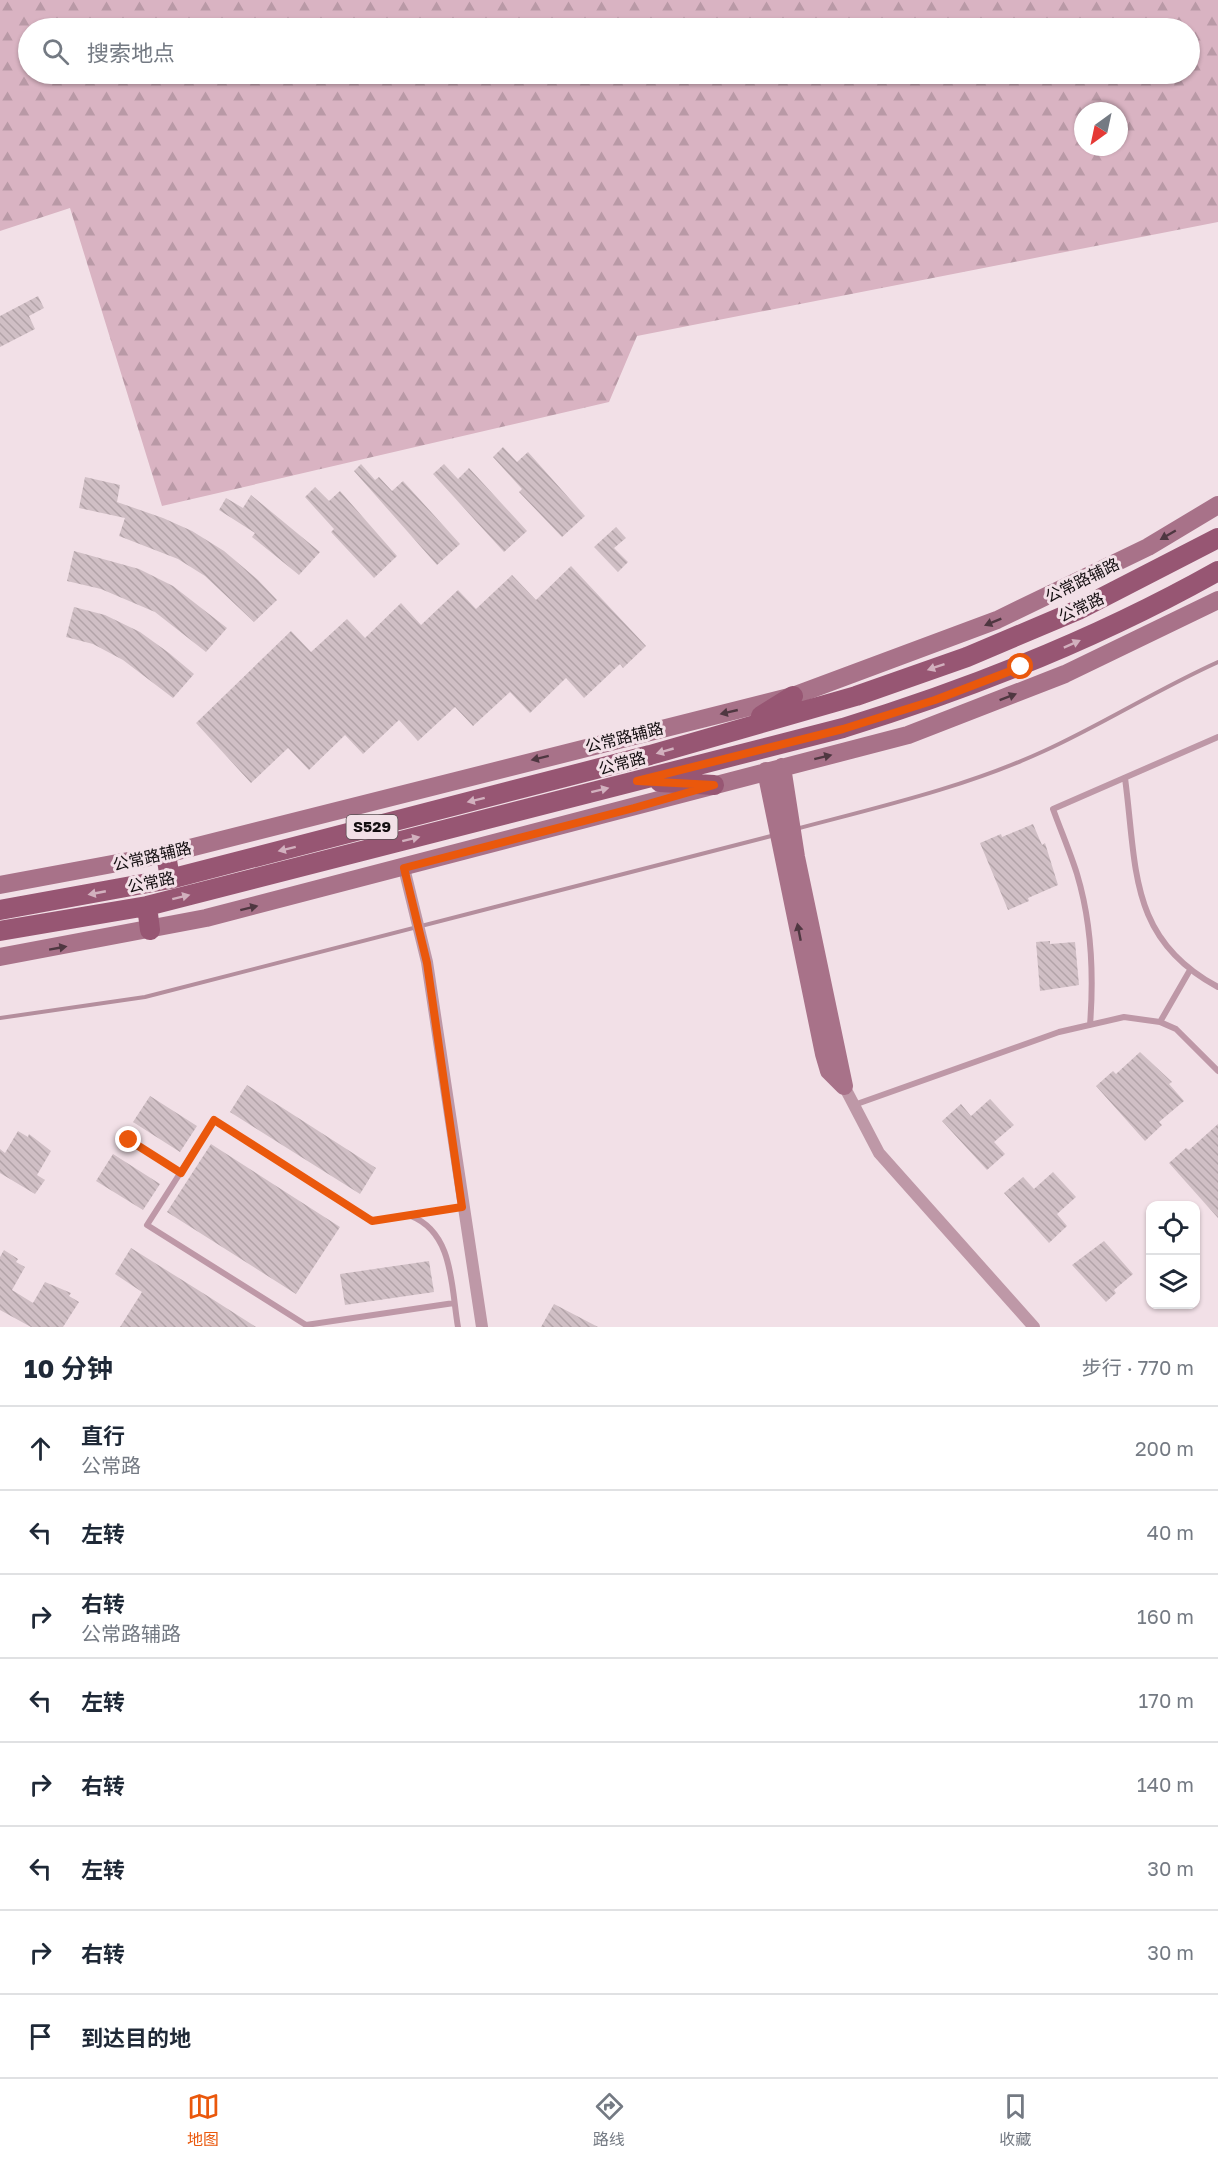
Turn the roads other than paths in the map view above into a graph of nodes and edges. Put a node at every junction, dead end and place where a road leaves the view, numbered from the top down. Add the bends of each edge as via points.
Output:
1 (1218, 505) edge
2 (1218, 538) edge
3 (1218, 572) edge
4 (1218, 600) edge
5 (793, 696) junction
6 (741, 729) junction
7 (1218, 738) edge
8 (774, 769) junction
9 (1125, 777) junction
10 (637, 781) junction
11 (714, 785) junction
12 (166, 854) junction
13 (404, 868) junction
14 (170, 879) junction
15 (0, 885) edge
16 (147, 906) junction
17 (0, 910) edge
18 (150, 930) junction
19 (0, 931) edge
20 (0, 957) edge
21 (1190, 970) junction
22 (1218, 987) edge
23 (1160, 1022) junction
24 (1090, 1025) junction
25 (1218, 1071) edge
26 (844, 1086) joint
27 (854, 1105) junction
28 (129, 1140) dead end
29 (181, 1173) junction
30 (462, 1207) junction
31 (410, 1215) junction
32 (454, 1303) junction
33 (458, 1327) edge
34 (482, 1327) edge
35 (1035, 1327) edge

1 -> 5 main road, 公常路辅路 via 1138,552 997,620
2 -> 6 main road, 公常路 / S529 via 1078,610 967,657 856,696
10 -> 3 main road, 公常路 / S529 via 843,729 935,700 1084,639
8 -> 4 main road via 908,735 1015,695 1114,652
5 - 6 main road
5 -> 12 main road, 公常路辅路
6 -> 14 main road, 公常路 / S529
7 - 9 lane
8 - 11 main road
26 -> 8 main road via 829,1071 824,1054
9 - 21 lane via 1140,892 1147,914 1157,936
9 - 24 lane via 1053,809 1077,876 1088,925
10 - 11 main road
16 -> 10 main road, 公常路 / S529
11 - 13 main road
12 - 14 main road
12 - 15 main road, 公常路辅路
18 -> 13 main road
13 - 30 street via 424,952
14 -> 17 main road, 公常路 / S529
16 - 18 main road
16 - 19 main road, 公常路 / S529
20 -> 18 main road
21 - 22 lane
21 - 23 lane
23 - 24 lane via 1124,1017
23 - 25 lane via 1190,1041
24 - 27 lane via 1059,1032
26 - 27 street
27 - 35 street via 879,1153
28 - 29 lane
29 - 31 lane via 214,1120 372,1221
29 - 32 lane via 147,1225 306,1326
30 - 31 lane
30 - 34 street
31 - 32 lane via 426,1224 444,1246
32 - 33 lane

